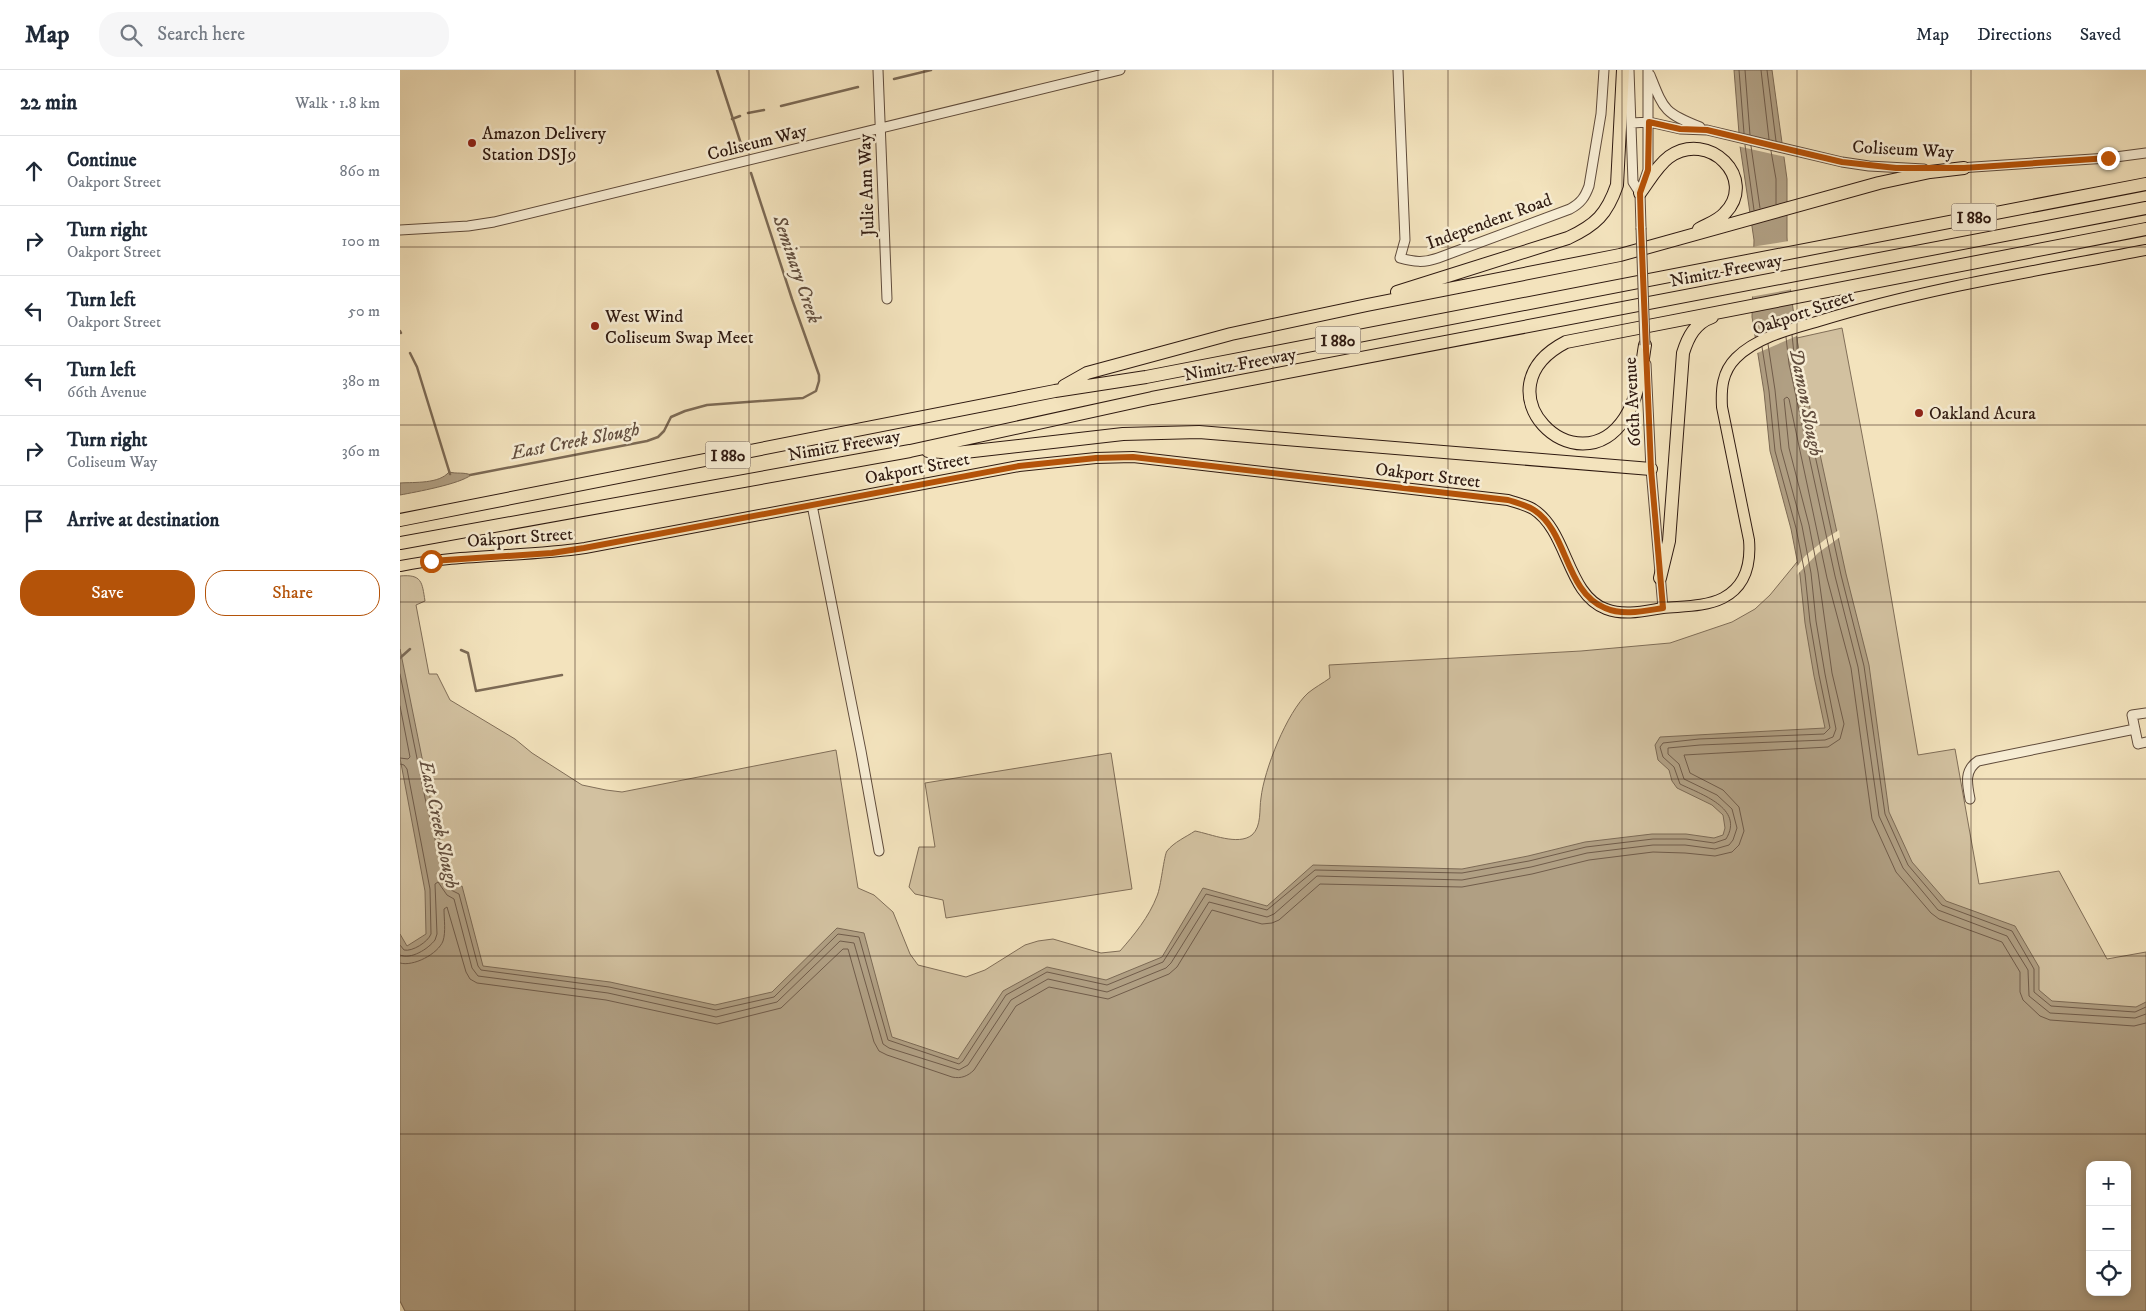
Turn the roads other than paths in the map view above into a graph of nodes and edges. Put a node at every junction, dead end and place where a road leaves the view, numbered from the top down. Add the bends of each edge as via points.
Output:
1 (878, 70) edge
2 (1120, 70) edge
3 (1398, 70) edge
4 (1604, 70) edge
5 (1624, 70) edge
6 (1629, 70) edge
7 (1648, 70) edge
8 (1649, 122) junction
9 (1632, 123) junction
10 (880, 129) junction
11 (1707, 130) junction
12 (2146, 153) edge
13 (1964, 168) junction
14 (2146, 184) edge
15 (1640, 193) junction
16 (2146, 208) edge
17 (2146, 229) edge
18 (400, 230) edge
19 (1671, 242) junction
20 (2146, 250) edge
21 (887, 299) dead end
22 (1367, 305) junction
23 (1738, 308) junction
24 (1645, 345) junction
25 (1055, 391) junction
26 (910, 451) junction
27 (1651, 469) junction
28 (812, 505) junction
29 (400, 520) edge
30 (400, 543) edge
31 (400, 566) edge
32 (1660, 578) junction
33 (1663, 608) junction
34 (2146, 712) edge
35 (2135, 729) junction
36 (2142, 743) edge
37 (1970, 799) dead end
38 (878, 852) dead end

1 - 10 street, Julie Ann Way
2 - 10 street, Coliseum Way
3 - 4 street, Independent Road via 1405,240 1400,258 1421,262 1580,203 1590,186
5 - 22 highway via 1617,185 1611,202 1597,220 1568,238 1405,289
6 - 9 street, 66th Avenue
7 - 8 street, 66th Avenue
7 - 11 street via 1666,111
8 - 9 street, Coliseum Way
8 - 11 street, Coliseum Way via 1680,129
8 - 15 street, 66th Avenue via 1648,170
9 - 15 street, 66th Avenue via 1634,182
10 - 18 street, Coliseum Way via 494,222
10 - 21 street, Julie Ann Way
11 - 13 street, Coliseum Way via 1869,166 1922,170
12 - 13 street, Coliseum Way
13 - 19 highway via 1896,179
14 - 25 highway, Nimitz Freeway / I 880
15 - 19 highway via 1664,162 1682,151 1695,147 1708,150 1728,164 1735,188 1726,213
15 - 24 street, 66th Avenue, bridge
16 - 26 highway, Nimitz Freeway / I 880 via 1152,398
17 - 23 highway
19 - 22 highway
20 - 33 main road, Oakport Street via 1919,294 1804,325 1748,349 1730,366 1721,391 1749,540 1747,571 1730,595 1716,601
22 - 25 highway via 1231,334 1088,373
23 - 24 highway via 1566,342 1550,350 1537,365 1530,389 1534,413 1546,430 1560,439 1577,443 1594,442 1615,430 1626,417 1638,390
23 - 32 highway via 1705,320 1695,328 1683,353 1670,532
24 - 27 street, 66th Avenue
25 - 29 highway, Nimitz Freeway / I 880
26 - 27 highway via 956,452 1123,434 1199,432
26 - 30 highway, Nimitz Freeway / I 880
27 - 32 street, 66th Avenue
28 - 31 main road, Oakport Street via 552,553 444,559
28 - 33 main road, Oakport Street via 1019,466 1113,456 1498,499 1521,504 1544,519 1578,581 1596,603 1619,612
28 - 38 street
32 - 33 street, 66th Avenue
34 - 35 street via 2132,715
35 - 36 street
35 - 37 street via 1978,761 1968,771

